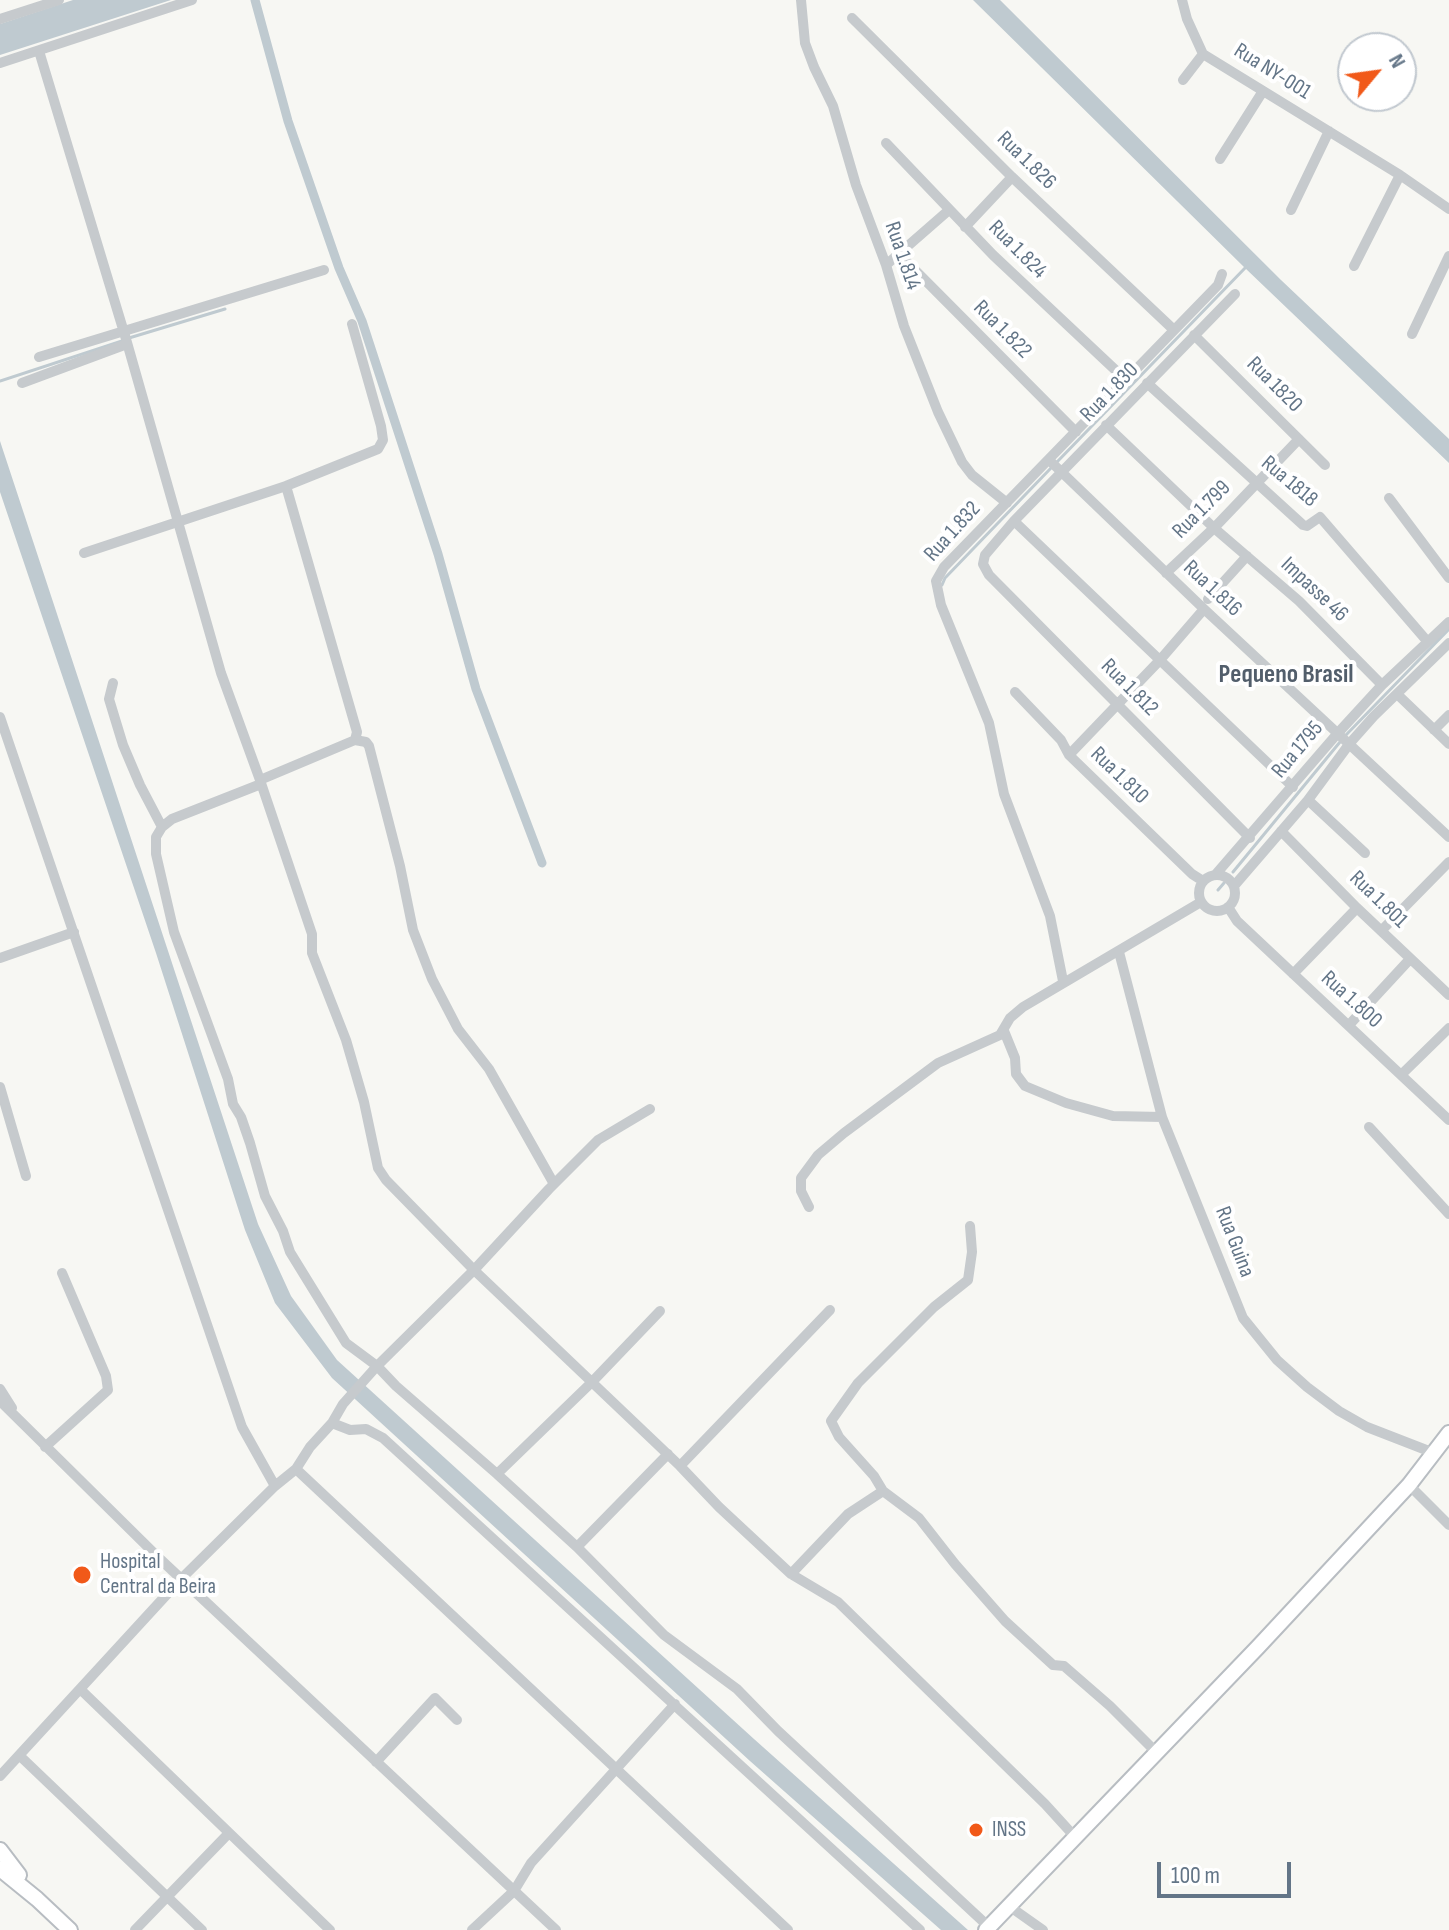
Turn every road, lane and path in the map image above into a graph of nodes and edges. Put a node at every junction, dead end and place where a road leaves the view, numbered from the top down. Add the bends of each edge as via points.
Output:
1 (59, 0) edge
2 (192, 0) edge
3 (801, 0) edge
4 (1182, 0) edge
5 (852, 18) dead end
6 (0, 19) edge
7 (39, 51) junction
8 (1203, 54) junction
9 (0, 63) edge
10 (1183, 80) dead end
11 (1263, 91) junction
12 (1329, 131) junction
13 (886, 143) dead end
14 (1220, 159) dead end
15 (1400, 175) junction
16 (1012, 177) junction
17 (1449, 209) edge
18 (949, 210) junction
19 (1291, 210) dead end
20 (965, 227) junction
21 (900, 255) junction
22 (1449, 256) edge
23 (886, 265) junction
24 (1354, 266) dead end
25 (324, 270) dead end
26 (1222, 274) dead end
27 (1235, 294) dead end
28 (352, 324) dead end
29 (123, 329) junction
30 (1174, 330) junction
31 (1412, 334) dead end
32 (1194, 335) junction
33 (127, 344) junction
34 (39, 357) dead end
35 (1126, 380) junction
36 (22, 383) dead end
37 (1147, 383) junction
38 (1106, 425) junction
39 (1076, 432) junction
40 (1299, 439) junction
41 (1049, 460) junction
42 (1325, 465) dead end
43 (1061, 472) junction
44 (1257, 482) junction
45 (286, 486) junction
46 (1389, 498) dead end
47 (1007, 503) junction
48 (1014, 521) junction
49 (177, 522) junction
50 (1214, 528) junction
51 (84, 553) dead end
52 (1247, 556) junction
53 (983, 564) joint
54 (1166, 573) junction
55 (1449, 578) edge
56 (1206, 604) junction
57 (1449, 622) edge
58 (1427, 641) junction
59 (1449, 643) edge
60 (1160, 660) junction
61 (113, 683) dead end
62 (1382, 685) junction
63 (1015, 692) dead end
64 (1397, 694) junction
65 (1117, 705) junction
66 (1449, 715) edge
67 (0, 717) edge
68 (1434, 730) junction
69 (1337, 734) junction
70 (355, 740) junction
71 (1350, 743) junction
72 (1449, 744) edge
73 (1069, 755) junction
74 (261, 782) junction
75 (1293, 787) junction
76 (1308, 800) junction
77 (162, 827) junction
78 (1281, 831) junction
79 (1449, 837) edge
80 (1250, 838) junction
81 (1365, 853) dead end
82 (1449, 862) edge
83 (1216, 874) junction
84 (1203, 881) junction
85 (1234, 886) junction
86 (1201, 902) junction
87 (1228, 907) junction
88 (1357, 908) junction
89 (1381, 931) junction
90 (74, 932) junction
91 (1119, 952) junction
92 (0, 958) edge
93 (1410, 959) junction
94 (1293, 974) junction
95 (1063, 981) junction
96 (1447, 989) edge
97 (1349, 1025) junction
98 (1449, 1028) edge
99 (1004, 1031) junction
100 (1402, 1074) junction
101 (0, 1087) edge
102 (650, 1109) dead end
103 (1162, 1117) junction
104 (1449, 1120) edge
105 (1369, 1127) dead end
106 (26, 1176) dead end
107 (554, 1184) junction
108 (809, 1207) dead end
109 (1449, 1214) edge
110 (970, 1226) dead end
111 (474, 1270) junction
112 (62, 1273) dead end
113 (830, 1310) dead end
114 (660, 1311) dead end
115 (377, 1366) junction
116 (592, 1382) junction
117 (0, 1389) edge
118 (0, 1401) edge
119 (332, 1423) junction
120 (28, 1430) junction
121 (1449, 1433) edge
122 (45, 1447) junction
123 (1434, 1453) junction
124 (668, 1454) junction
125 (680, 1466) junction
126 (296, 1469) junction
127 (497, 1474) junction
128 (1409, 1485) junction
129 (275, 1486) junction
130 (883, 1491) junction
131 (1449, 1525) edge
132 (577, 1547) junction
133 (791, 1574) junction
134 (181, 1579) junction
135 (80, 1689) junction
136 (675, 1704) junction
137 (457, 1720) dead end
138 (1156, 1752) junction
139 (20, 1756) junction
140 (376, 1762) junction
141 (616, 1769) junction
142 (0, 1776) edge
143 (229, 1833) junction
144 (1075, 1837) junction
145 (0, 1850) edge
146 (0, 1869) edge
147 (514, 1891) junction
148 (167, 1897) junction
149 (37, 1899) junction
150 (1009, 1906) junction
151 (987, 1929) edge
152 (70, 1930) edge
153 (135, 1930) edge
154 (202, 1930) edge
155 (330, 1930) edge
156 (472, 1930) edge
157 (556, 1930) edge
158 (788, 1930) edge
159 (920, 1930) edge
160 (1043, 1930) edge

1 - 6 street
2 - 7 street
3 - 23 street, Rua 1.814 via 805,43 833,106
4 - 8 street, Rua NY-001
5 - 16 street, Rua 1.826
7 - 9 street
7 - 29 street
8 - 10 street
8 - 11 street, Rua NY-001
11 - 12 street, Rua NY-001
11 - 14 street
12 - 15 street, Rua NY-001
12 - 19 street
13 - 18 street, Rua 1.824
15 - 17 street, Rua NY-001
15 - 24 street
16 - 20 street
16 - 30 street, Rua 1.826
18 - 20 street, Rua 1.824
18 - 21 street
20 - 35 street, Rua 1.824
21 - 23 street
21 - 39 street, Rua 1.822
22 - 31 street
23 - 47 street, Rua 1.814 via 904,326 951,442 972,475
25 - 29 street
26 - 30 street, Rua 1.832 via 1218,285
27 - 32 street, Rua 1.830
28 - 45 street via 383,440 369,454
29 - 33 street
29 - 34 street
30 - 35 street, Rua 1.832
32 - 37 street, Rua 1.830
32 - 40 street, Rua 1820
33 - 36 street
33 - 49 street
35 - 39 street, Rua 1.832
37 - 38 street, Rua 1.830
37 - 44 street, Rua 1818
38 - 43 street, Rua 1.830
38 - 50 street, Impasse 46
39 - 41 street, Rua 1.832
40 - 42 street, Rua 1820
40 - 44 street, Rua 1.799
41 - 43 street, Rua 1.816
41 - 47 street, Rua 1.832
43 - 48 street, Rua 1.830
43 - 54 street, Rua 1.816
44 - 50 street, Rua 1.799
44 - 58 street, Rua 1818 via 1303,525 1320,517
45 - 49 street
45 - 70 street via 357,732
46 - 55 street
47 - 95 street, Rua 1.832 via 944,567 937,592 989,723 1004,794 1050,916
48 - 53 street, Rua 1.830
48 - 60 street
49 - 51 street
49 - 74 street via 221,673
50 - 52 street, Impasse 46
50 - 54 street, Rua 1.799
52 - 56 street
52 - 62 street, Impasse 46
53 - 65 street, Rua 1.812
54 - 56 street, Rua 1.816
56 - 60 street
56 - 69 street, Rua 1.816
57 - 58 street, Rua 1795
58 - 62 street, Rua 1795
59 - 64 street
60 - 65 street
60 - 75 street
61 - 77 street via 109,699 123,745
62 - 69 street, Rua 1795
63 - 73 street, Rua 1.810
64 - 68 street
64 - 71 street
65 - 73 street
65 - 80 street, Rua 1.812
66 - 68 street
67 - 90 street
68 - 72 street
69 - 71 street, Rua 1.816
69 - 75 street, Rua 1795
70 - 74 street
70 - 107 street via 369,746 413,930 432,979
71 - 76 street
71 - 79 street, Rua 1.816
73 - 84 street, Rua 1.810
74 - 77 street
74 - 111 street via 312,934 312,953 346,1040 378,1168
75 - 80 street, Rua 1795
76 - 78 street
76 - 81 street
77 - 115 street via 156,854 174,932 265,1196 290,1252 346,1343
78 - 85 street
78 - 88 street, Rua 1.801
80 - 83 street, Rua 1795
82 - 89 street
83 - 84 street
83 - 85 street
84 - 86 street
85 - 87 street
86 - 87 street via 1217,911
86 - 91 street
87 - 94 street, Rua 1.800
88 - 89 street, Rua 1.801
88 - 94 street
89 - 93 street, Rua 1.801
90 - 92 street
90 - 129 street via 242,1427
91 - 95 street
91 - 103 street, Rua Guina
93 - 96 street, Rua 1.801
93 - 97 street
94 - 97 street, Rua 1.800
95 - 99 street via 1010,1018
97 - 100 street, Rua 1.800
98 - 100 street
99 - 103 street via 1016,1074 1025,1086 1113,1116
99 - 108 street via 938,1063 818,1155 801,1178
100 - 104 street, Rua 1.800
101 - 106 street
102 - 107 street via 598,1140
103 - 123 street, Rua Guina via 1250,1330 1277,1360 1339,1411
105 - 109 street
107 - 111 street
110 - 130 street via 968,1280 858,1383 831,1421
111 - 115 street
111 - 116 street
112 - 122 street via 108,1390
113 - 125 street
114 - 116 street
115 - 119 street
115 - 127 street
116 - 124 street
116 - 127 street
117 - 120 street
118 - 120 street
119 - 126 street
119 - 136 street via 383,1438
120 - 122 street
121 - 123 street
122 - 134 street
123 - 128 street
124 - 125 street
124 - 132 street
125 - 133 street
126 - 129 street
126 - 141 street
127 - 132 street
128 - 131 street
128 - 138 street
129 - 134 street
130 - 133 street via 848,1514
130 - 138 street via 919,1518 1005,1621 1053,1665 1064,1666
132 - 151 street via 664,1635 737,1689
133 - 144 street via 838,1602
134 - 135 street
134 - 140 street
135 - 139 street
135 - 143 street
136 - 141 street
136 - 159 street
137 - 140 street via 435,1698
138 - 144 street
139 - 142 street
139 - 148 street
140 - 147 street
141 - 147 street via 531,1863
141 - 158 street
143 - 148 street
143 - 155 street
144 - 150 street
145 - 149 street
146 - 149 street
147 - 156 street
147 - 157 street
148 - 153 street
148 - 154 street
149 - 152 street
150 - 151 street
150 - 160 street

